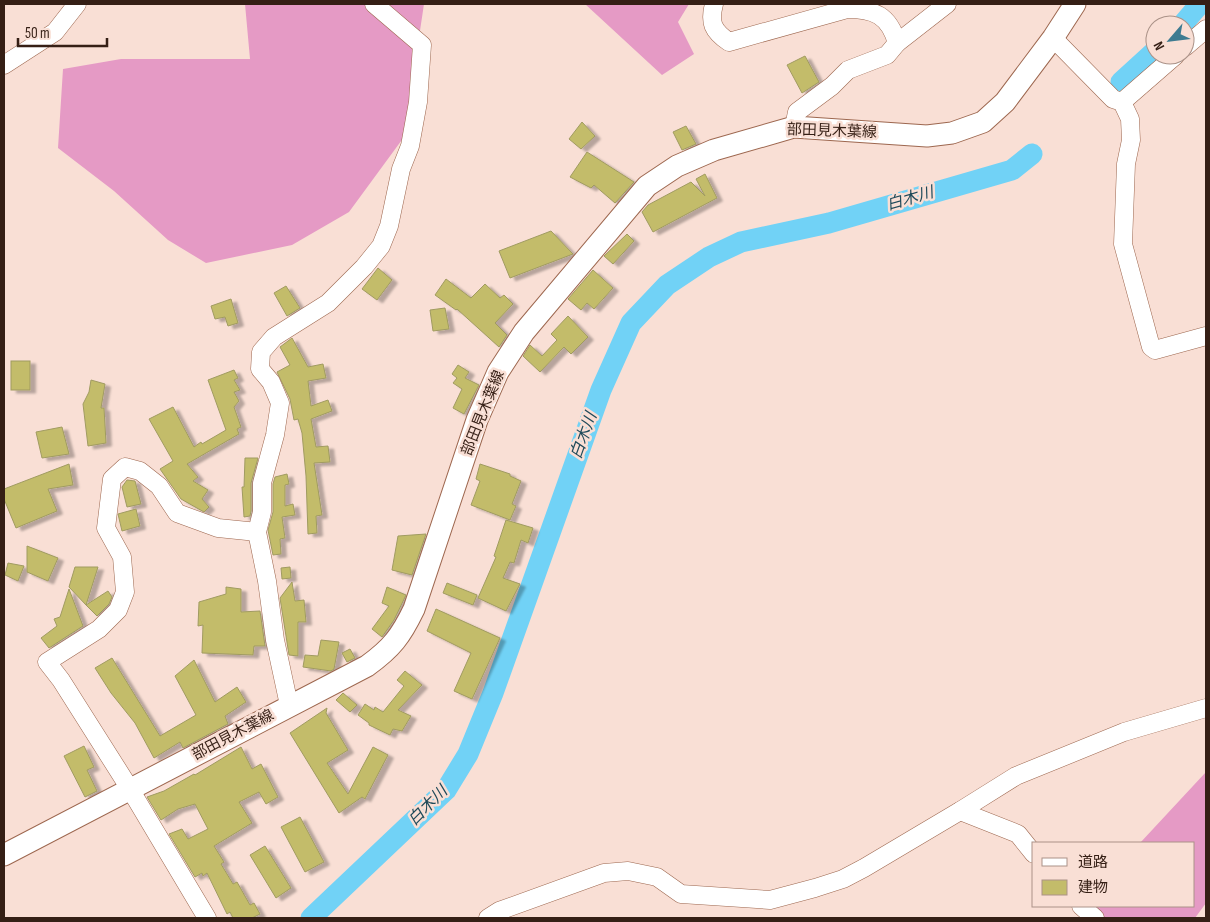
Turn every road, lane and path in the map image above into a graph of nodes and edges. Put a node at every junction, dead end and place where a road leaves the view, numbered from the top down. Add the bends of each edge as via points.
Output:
1 (77, 4) edge
2 (374, 4) edge
3 (714, 4) edge
4 (948, 4) edge
5 (1071, 5) edge
6 (886, 10) edge
7 (1206, 29) edge
8 (1053, 38) junction
9 (1195, 38) edge
10 (897, 43) junction
11 (4, 65) edge
12 (1165, 65) edge
13 (1122, 102) junction
14 (794, 127) junction
15 (1206, 336) edge
16 (257, 532) junction
17 (289, 705) junction
18 (1206, 708) edge
19 (130, 789) junction
20 (960, 812) junction
21 (1032, 852) edge
22 (4, 855) edge
23 (1082, 907) edge
24 (207, 918) edge
25 (488, 918) edge
26 (1095, 918) edge

1 - 11 street via 55,32
2 - 16 street via 422,45 418,102 410,146 381,246 328,303 274,337 262,352 260,369 271,382 280,403 276,435 262,482 262,512
3 - 6 street via 710,19 716,33 729,42 847,9
4 - 10 street
5 - 8 main road, 部田見木葉線
6 - 10 street
7 - 9 street
8 - 13 street via 1113,99
8 - 14 main road, 部田見木葉線 via 1004,102 983,122 952,133 927,136
10 - 14 street via 888,54 848,70 796,112
12 - 13 street
13 - 15 street via 1130,119 1131,140 1126,164 1123,244 1151,347 1155,350
14 - 17 main road, 部田見木葉線 via 742,140 677,166 647,186 622,213 524,332 498,372 477,420 414,609 403,632 388,651 367,666
16 - 17 street
16 - 19 street via 218,528 177,513 159,486 140,471 125,467 112,479 106,528 122,557 125,592 118,610 99,629 47,662
17 - 19 main road, 部田見木葉線
18 - 20 street via 1124,732 1016,776
19 - 22 main road, 部田見木葉線
19 - 24 street
20 - 21 street via 1018,834
20 - 25 street via 843,879 770,900 681,894 657,877 604,873 499,911
23 - 26 street

